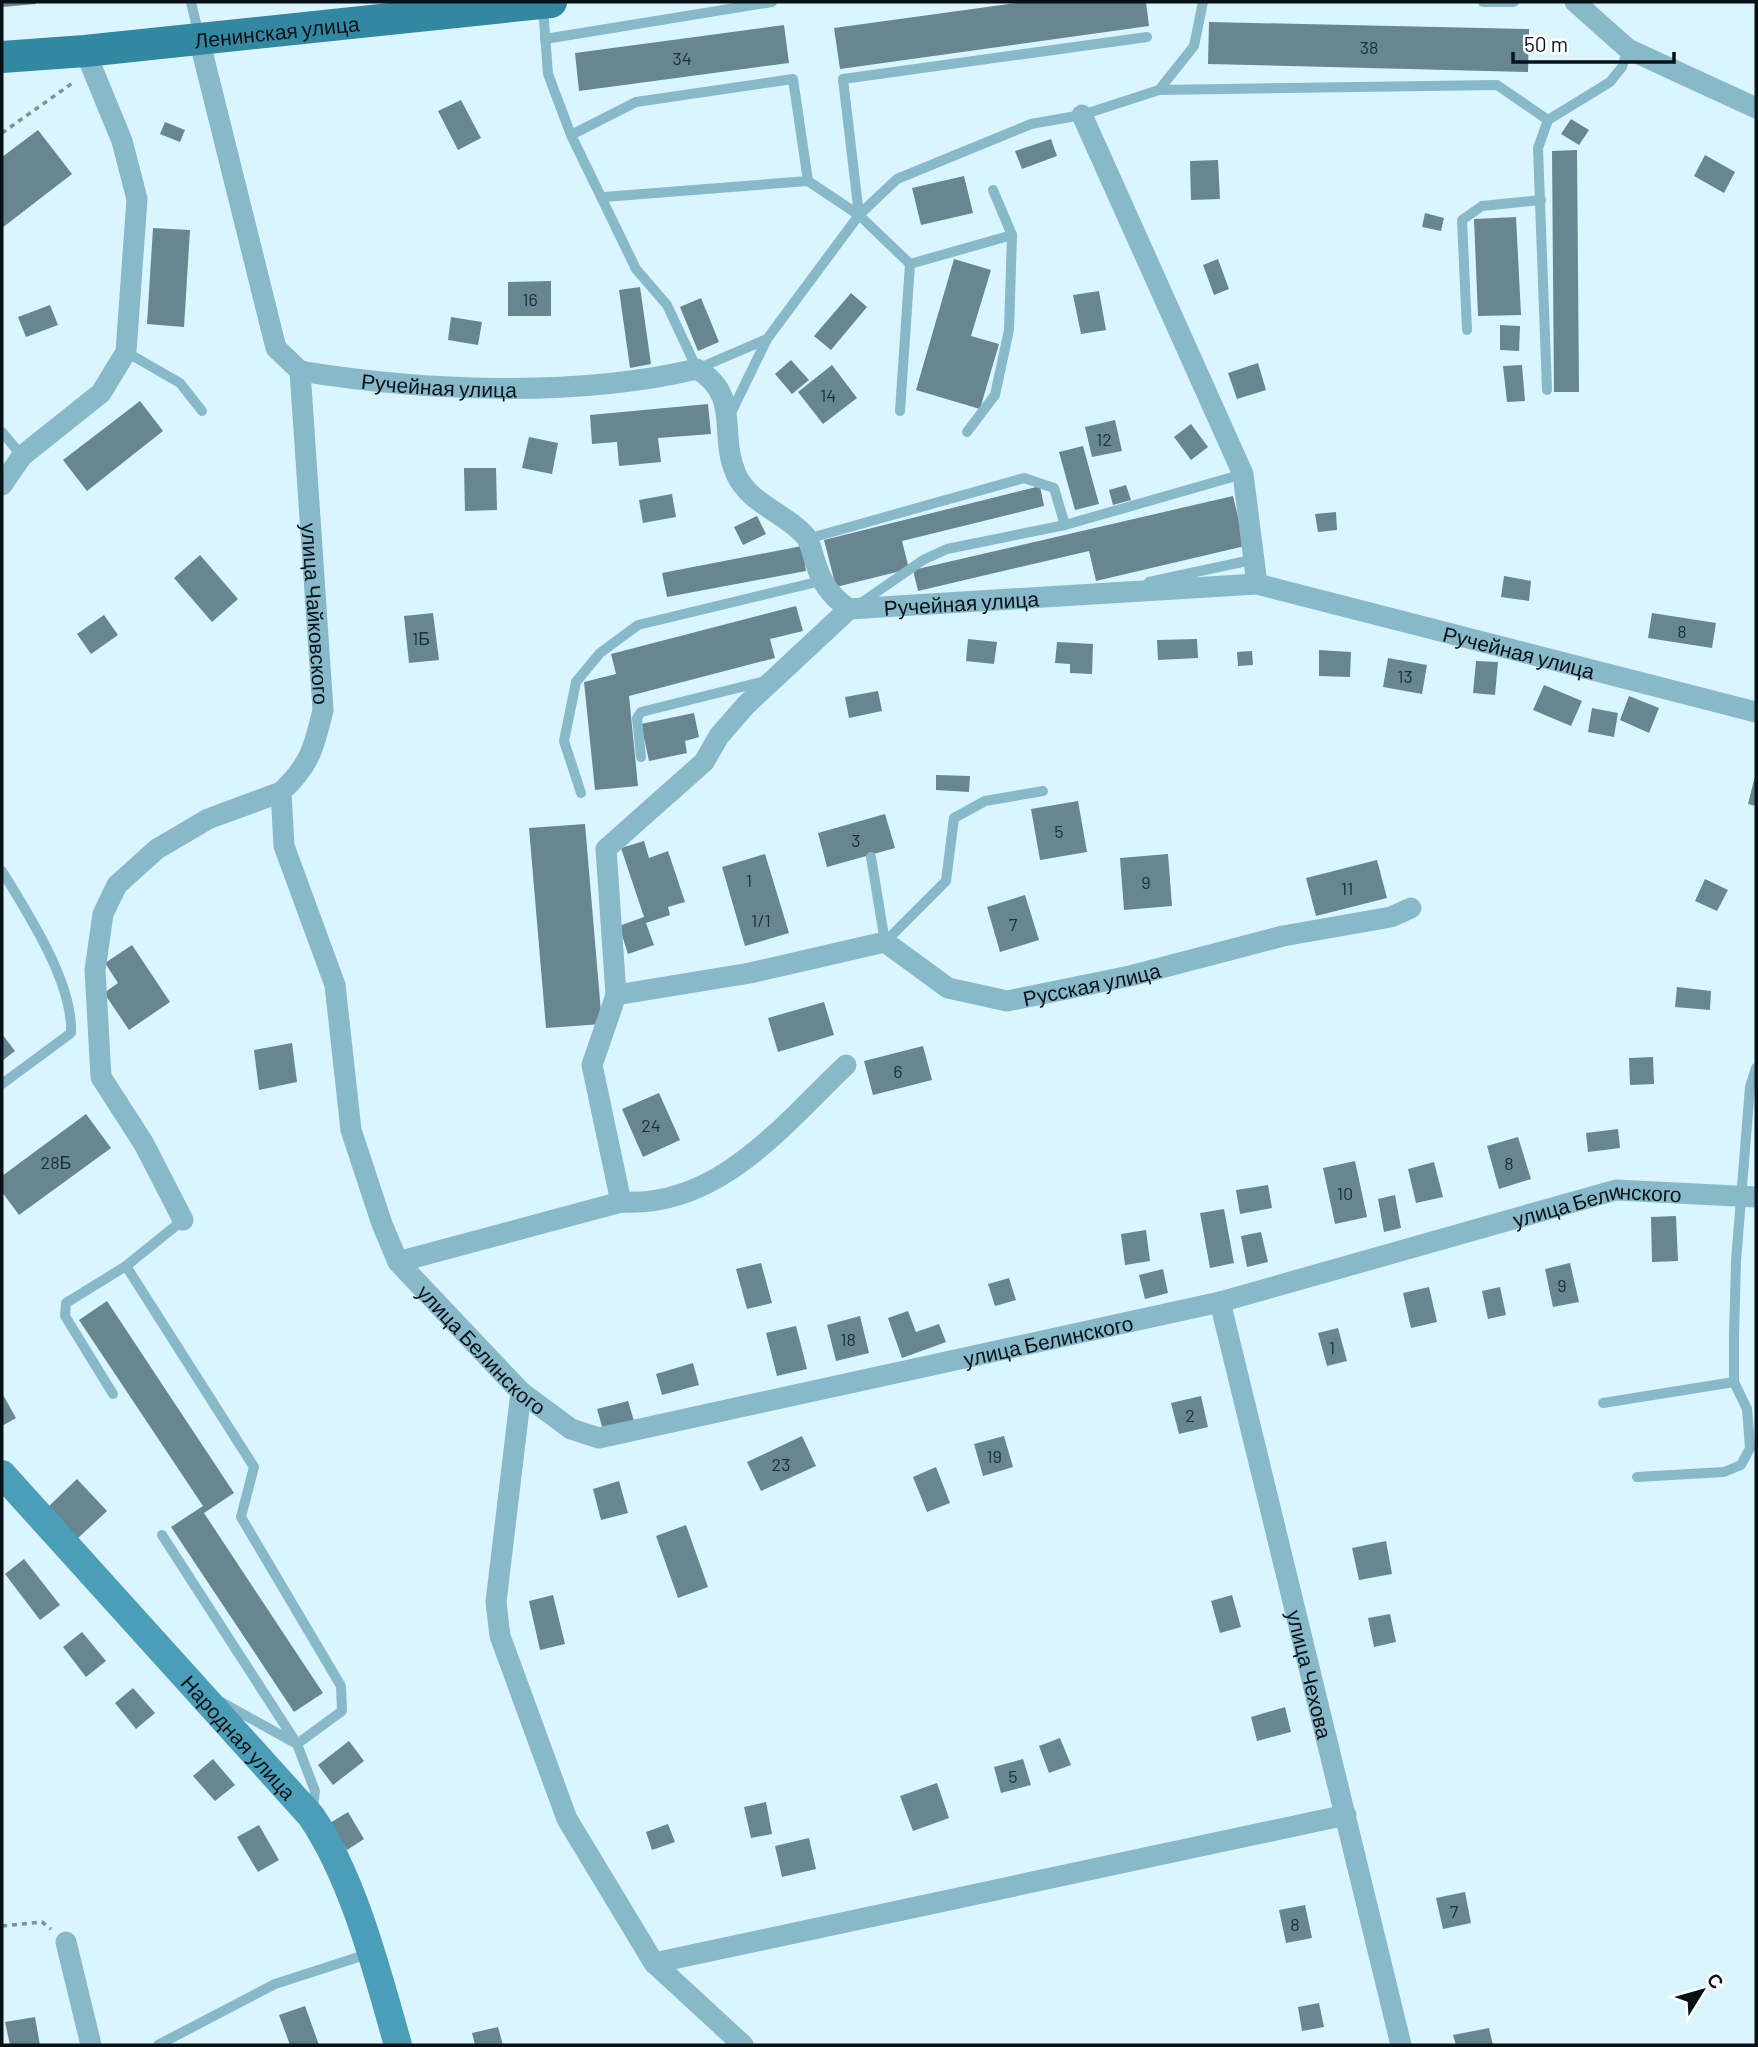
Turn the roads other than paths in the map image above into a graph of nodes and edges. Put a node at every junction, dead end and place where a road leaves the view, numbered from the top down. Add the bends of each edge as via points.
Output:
1 (191, 2) edge
2 (545, 2) edge
3 (772, 2) edge
4 (1215, 2) edge
5 (1483, 2) edge
6 (1514, 2) edge
7 (1575, 2) edge
8 (1203, 3) edge
9 (1147, 37) dead end
10 (199, 39) junction
11 (545, 39) junction
12 (1628, 49) junction
13 (2, 57) edge
14 (89, 60) junction
15 (1159, 90) junction
16 (1756, 108) edge
17 (1082, 115) junction
18 (1548, 120) junction
19 (571, 135) junction
20 (808, 181) junction
21 (993, 190) dead end
22 (604, 197) junction
23 (1541, 200) junction
24 (859, 215) junction
25 (1012, 235) junction
26 (910, 264) junction
27 (1467, 330) dead end
28 (768, 339) junction
29 (126, 352) junction
30 (697, 369) junction
31 (300, 371) junction
32 (1546, 390) dead end
33 (202, 411) dead end
34 (900, 411) dead end
35 (728, 420) junction
36 (2, 432) edge
37 (967, 432) dead end
38 (22, 456) junction
39 (1243, 474) junction
40 (2, 485) edge
41 (1065, 525) junction
42 (807, 539) junction
43 (1256, 559) junction
44 (821, 582) junction
45 (1146, 583) dead end
46 (1257, 584) junction
47 (849, 609) junction
48 (771, 679) junction
49 (1756, 712) edge
50 (641, 757) dead end
51 (1043, 791) dead end
52 (281, 792) junction
53 (581, 793) dead end
54 (871, 857) dead end
55 (2, 871) edge
56 (1411, 908) dead end
57 (885, 942) junction
58 (616, 995) junction
59 (846, 1065) dead end
60 (1756, 1068) edge
61 (2, 1084) edge
62 (1749, 1196) edge
63 (621, 1202) junction
64 (183, 1220) joint
65 (398, 1262) junction
66 (126, 1266) junction
67 (1220, 1303) junction
68 (1734, 1382) junction
69 (522, 1392) junction
70 (113, 1394) dead end
71 (1603, 1404) dead end
72 (2, 1474) edge
73 (1637, 1477) dead end
74 (162, 1535) dead end
75 (197, 1689) junction
76 (297, 1744) junction
77 (1346, 1815) junction
78 (311, 1816) junction
79 (66, 1942) road end
80 (371, 1953) junction
81 (654, 1963) junction
82 (91, 2045) edge
83 (158, 2045) edge
84 (398, 2045) edge
85 (743, 2045) edge
86 (1401, 2045) edge

1 - 10 lane
2 - 10 main road, Ленинская улица
2 - 11 lane
3 - 11 lane
4 - 8 lane
5 - 6 lane
7 - 12 street
8 - 15 lane via 1194,46
9 - 24 lane via 842,79
10 - 14 main road, Ленинская улица
10 - 31 street via 276,348
11 - 19 lane via 548,74
12 - 16 street
12 - 18 lane via 1610,82
13 - 14 main road, Ленинская улица
14 - 29 street via 122,141 137,199
15 - 17 lane
15 - 18 lane via 1497,85
17 - 24 lane via 1031,124 897,179
17 - 39 street
18 - 23 lane via 1538,148
19 - 20 lane via 636,102 793,79
19 - 22 lane
20 - 22 lane
20 - 24 lane
21 - 25 lane
22 - 30 lane via 636,269 667,305
23 - 27 lane via 1482,206 1462,220
23 - 32 lane
24 - 26 lane
24 - 28 lane
25 - 26 lane
25 - 37 lane via 1009,330 1001,369 995,395
26 - 34 lane
28 - 30 lane
28 - 35 lane
29 - 33 lane via 180,383
29 - 38 street via 101,393
30 - 31 street, Ручейная улица via 577,385 497,386 417,386
30 - 35 street via 712,377 723,393
31 - 52 street, улица Чайковского via 323,710 312,755
35 - 42 street via 732,461 743,486
36 - 38 lane
38 - 40 street
39 - 41 lane
39 - 43 street
41 - 42 lane via 1054,488 1024,478
41 - 47 lane via 947,549
42 - 44 street
43 - 45 lane
43 - 46 street
44 - 47 street
44 - 53 lane via 638,625 600,653 576,682 564,741
46 - 47 street, Ручейная улица
46 - 49 street, Ручейная улица
47 - 48 street
48 - 50 lane via 642,712 637,719
48 - 58 street via 719,736 705,762 606,849
51 - 57 lane via 985,801 954,818 946,881
52 - 64 street via 208,819 157,849 117,885 103,914 95,970 101,1077 144,1144
52 - 65 street via 284,846 335,985 351,1130
54 - 57 lane
55 - 61 lane via 44,944 72,1012 71,1033
56 - 57 street, Русская улица via 1391,917 1283,936 1007,1001 948,988
57 - 58 street via 750,973
58 - 63 street via 592,1065
59 - 63 street via 740,1165 683,1196 649,1204
60 - 62 lane via 1750,1087
62 - 67 street, улица Белинского via 1616,1190
62 - 68 lane via 1736,1261
63 - 65 street
64 - 66 lane
65 - 69 street, улица Белинского
66 - 70 lane via 66,1303 65,1315
66 - 76 lane via 254,1467 240,1517 341,1686 342,1711
67 - 69 street, улица Белинского via 599,1438 571,1429
67 - 77 street, улица Чехова
68 - 71 lane
68 - 73 lane via 1747,1409 1749,1448 1741,1465 1724,1472
69 - 81 street via 496,1602 500,1636 568,1819
72 - 75 street, Народная улица
74 - 76 lane
75 - 76 lane
75 - 78 street, Народная улица
76 - 78 lane via 316,1791
77 - 81 street
77 - 86 street, улица Чехова
78 - 80 street, Народная улица via 328,1841
79 - 82 street
80 - 83 lane via 275,1984
80 - 84 street, Народная улица
81 - 85 street

